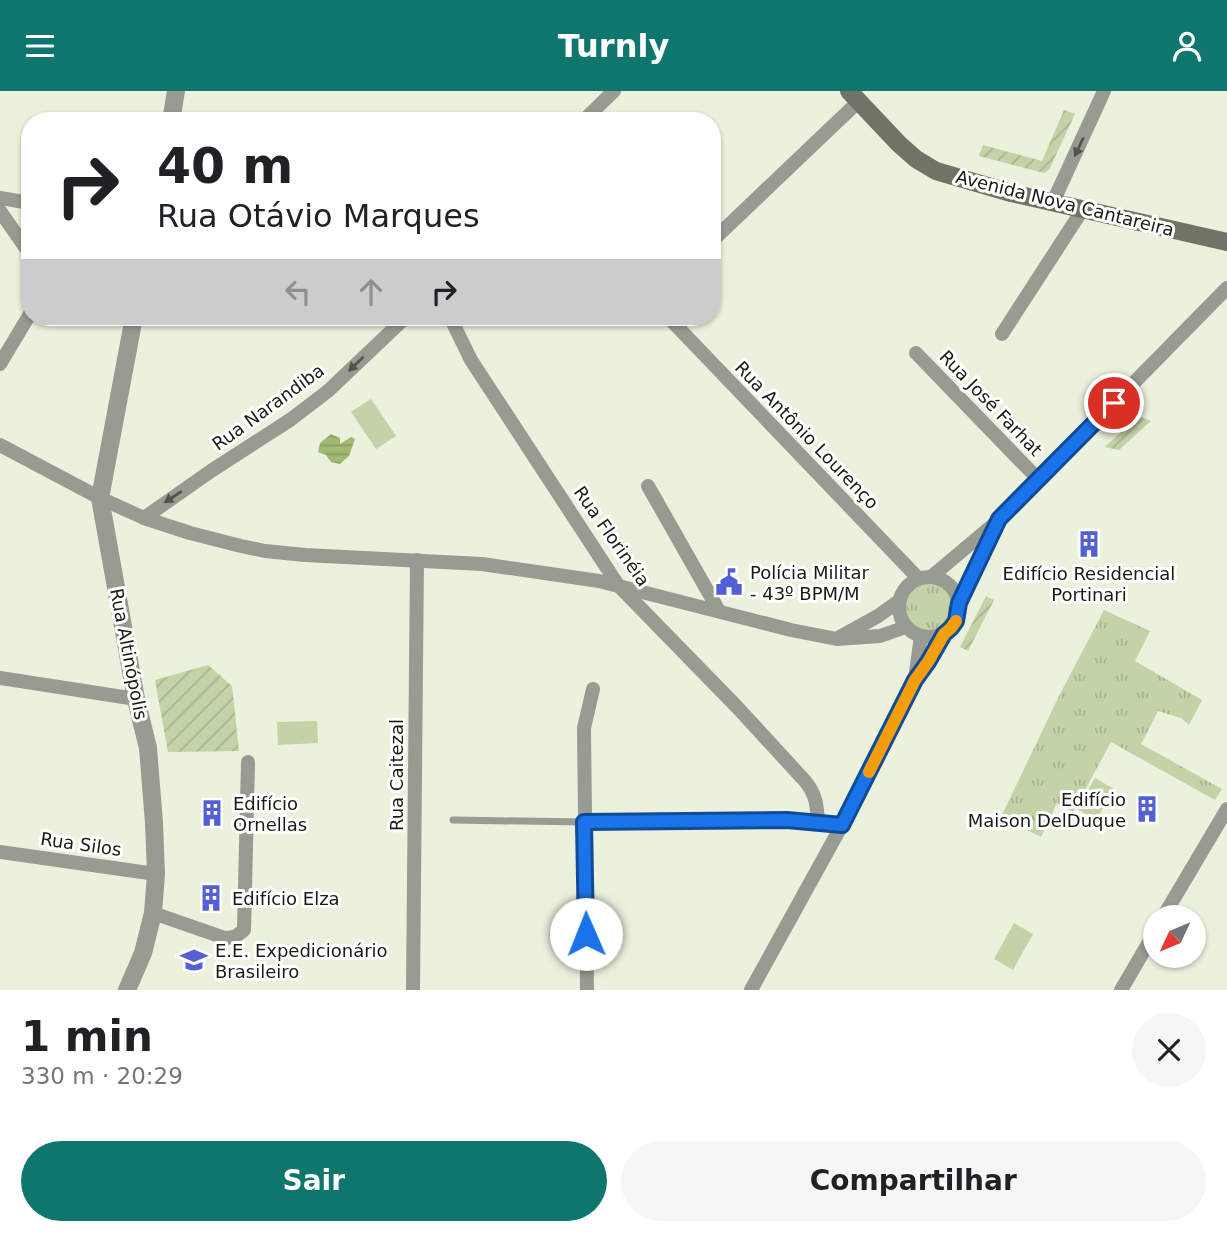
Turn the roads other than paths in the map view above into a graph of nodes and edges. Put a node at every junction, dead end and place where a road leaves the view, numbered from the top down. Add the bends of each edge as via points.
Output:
1 (176, 91) edge
2 (614, 91) edge
3 (1104, 91) edge
4 (854, 96) edge
5 (172, 112) edge
6 (592, 112) edge
7 (0, 198) edge
8 (21, 202) edge
9 (1053, 202) junction
10 (1083, 209) junction
11 (0, 211) edge
12 (721, 232) edge
13 (21, 241) edge
14 (1227, 242) edge
15 (1227, 288) edge
16 (23, 326) edge
17 (132, 326) edge
18 (397, 326) edge
19 (454, 326) edge
20 (677, 326) edge
21 (1002, 334) dead end
22 (916, 353) dead end
23 (0, 364) edge
24 (0, 446) edge
25 (1039, 480) junction
26 (648, 487) dead end
27 (100, 498) junction
28 (144, 518) junction
29 (999, 519) junction
30 (594, 548) junction
31 (417, 560) junction
32 (578, 577) junction
33 (925, 577) junction
34 (618, 585) junction
35 (666, 597) junction
36 (899, 601) junction
37 (959, 603) junction
38 (719, 611) junction
39 (906, 627) junction
40 (660, 628) junction
41 (944, 634) junction
42 (921, 636) junction
43 (837, 639) junction
44 (0, 678) edge
45 (915, 680) junction
46 (593, 689) dead end
47 (136, 699) junction
48 (248, 762) dead end
49 (1227, 809) edge
50 (453, 820) dead end
51 (818, 821) junction
52 (584, 822) junction
53 (842, 825) junction
54 (0, 852) edge
55 (156, 874) junction
56 (1171, 905) edge
57 (153, 913) junction
58 (1143, 952) edge
59 (127, 990) edge
60 (413, 990) edge
61 (587, 990) edge
62 (751, 990) edge
63 (1121, 990) edge

1 - 5 street
2 - 6 street
3 -> 9 street
4 - 9 main road, Avenida Nova Cantareira via 916,159 936,171
4 - 12 street
7 - 8 street
9 - 10 main road, Avenida Nova Cantareira
10 - 14 main road, Avenida Nova Cantareira
10 - 21 street
11 - 13 street
15 - 25 street
16 - 23 street
17 - 27 street, Rua Altinópolis
18 -> 28 street, Rua Narandiba via 290,420
19 - 30 street, Rua Florinéia via 471,360
20 - 33 street, Rua Antônio Lourenço
22 - 25 street, Rua José Farhat
24 - 27 street
25 - 29 street
26 - 38 street
27 - 28 street
27 - 47 street, Rua Altinópolis
28 - 31 street via 265,551
29 - 33 street
29 - 37 street
30 - 32 street via 588,571
30 - 34 street, Rua Florinéia
31 - 32 street
31 - 60 street, Rua Caitezal
32 - 34 street
33 - 36 street via 909,584
33 - 37 street via 950,585
34 - 35 street
34 - 40 street, Rua Florinéia
35 - 38 street
35 - 40 street via 656,613
36 - 39 street
36 - 43 street
37 - 41 street via 956,621
38 - 43 street
39 - 42 street
39 - 43 street via 880,636
40 - 51 street, Rua Florinéia via 811,788
41 - 42 street
41 - 45 street
42 - 45 street
44 - 47 street
45 - 53 street
46 - 52 street via 584,728
47 - 55 street, Rua Altinópolis via 148,748
48 - 57 street via 244,930 225,938
49 - 56 street
50 - 52 lane
51 - 52 street
51 - 53 street
52 - 61 street
53 - 62 street
54 - 55 street, Rua Silos
55 - 57 street, Rua Altinópolis
57 - 59 street, Rua Altinópolis
58 - 63 street

